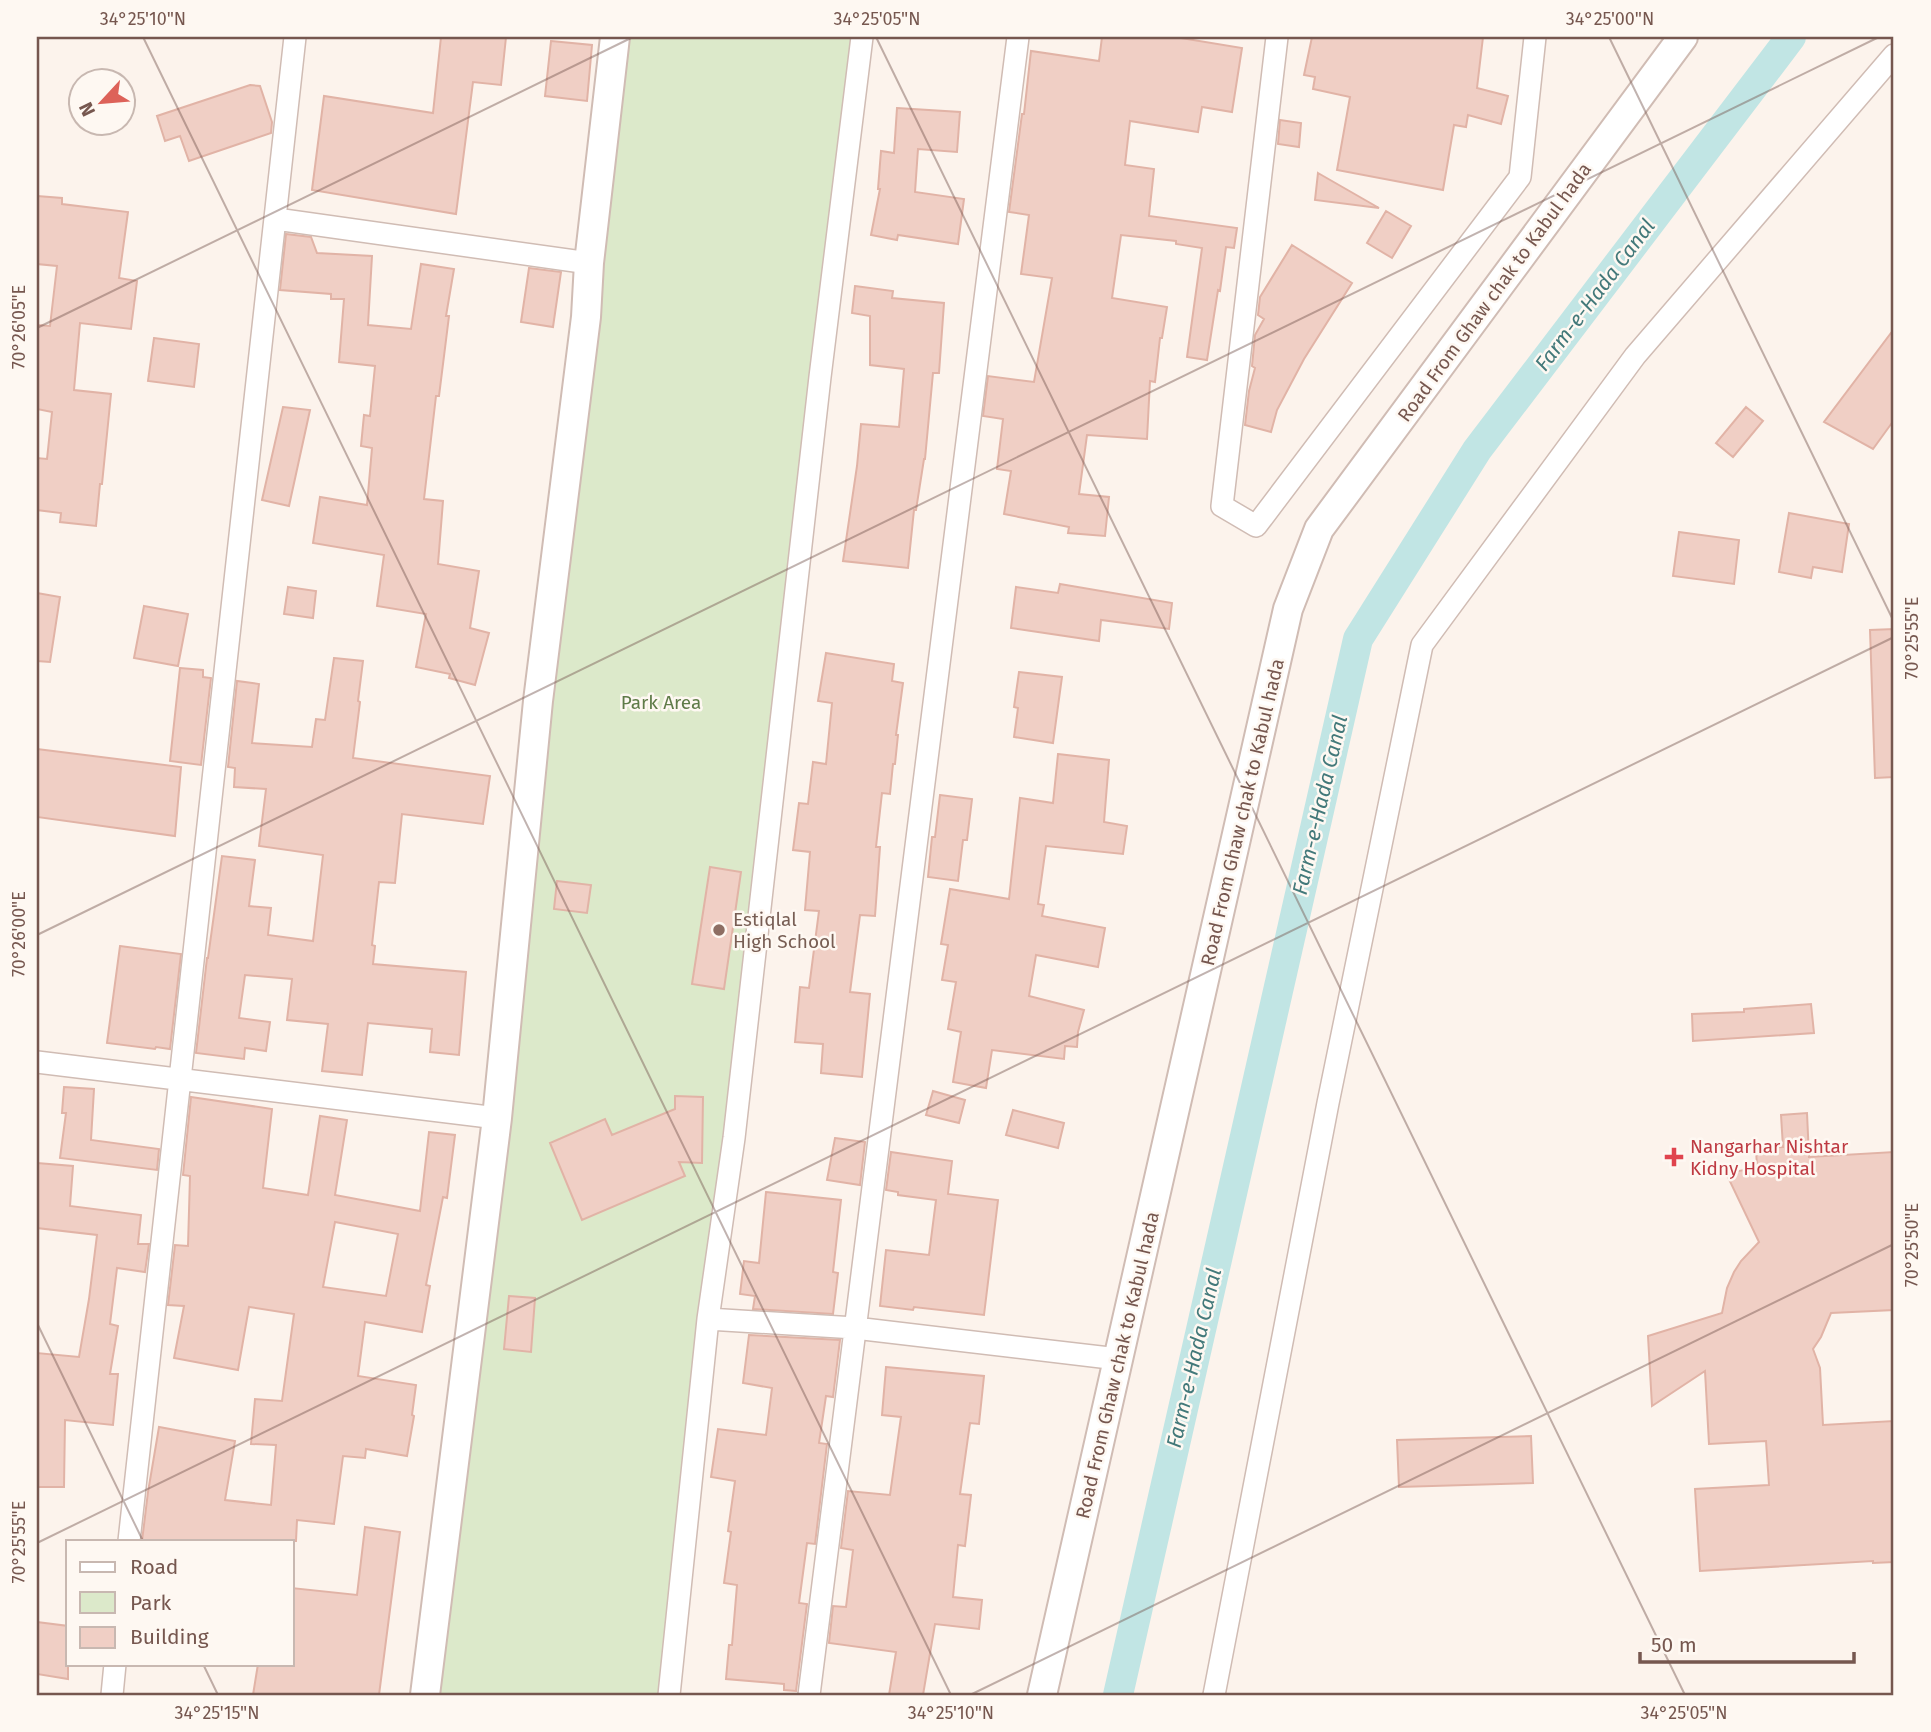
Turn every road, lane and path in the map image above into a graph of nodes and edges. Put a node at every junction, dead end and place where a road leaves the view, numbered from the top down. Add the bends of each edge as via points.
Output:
1 (295, 37) edge
2 (615, 37) edge
3 (862, 37) edge
4 (1018, 37) edge
5 (1277, 37) edge
6 (1535, 37) edge
7 (1683, 37) edge
8 (1894, 55) edge
9 (276, 219) junction
10 (589, 263) junction
11 (37, 1062) edge
12 (180, 1079) junction
13 (497, 1118) junction
14 (708, 1318) junction
15 (855, 1328) junction
16 (1118, 1359) junction
17 (129, 1540) edge
18 (115, 1666) edge
19 (112, 1695) edge
20 (425, 1695) edge
21 (669, 1695) edge
22 (809, 1695) edge
23 (1042, 1695) edge
24 (1214, 1695) edge

1 - 9 street
2 - 10 street
3 - 14 street via 734,1138
4 - 15 street
5 - 6 street via 1222,506 1256,526 1520,177
7 - 16 street, Road From Ghaw chak to Kabul hada via 1320,529 1288,609
8 - 24 street via 1635,356 1422,645
9 - 10 street
9 - 12 street
10 - 13 street via 538,701
11 - 12 street
12 - 13 street
12 - 17 street
13 - 20 street
14 - 15 street
14 - 21 street
15 - 16 street
15 - 22 street
16 - 23 street, Road From Ghaw chak to Kabul hada
18 - 19 street

